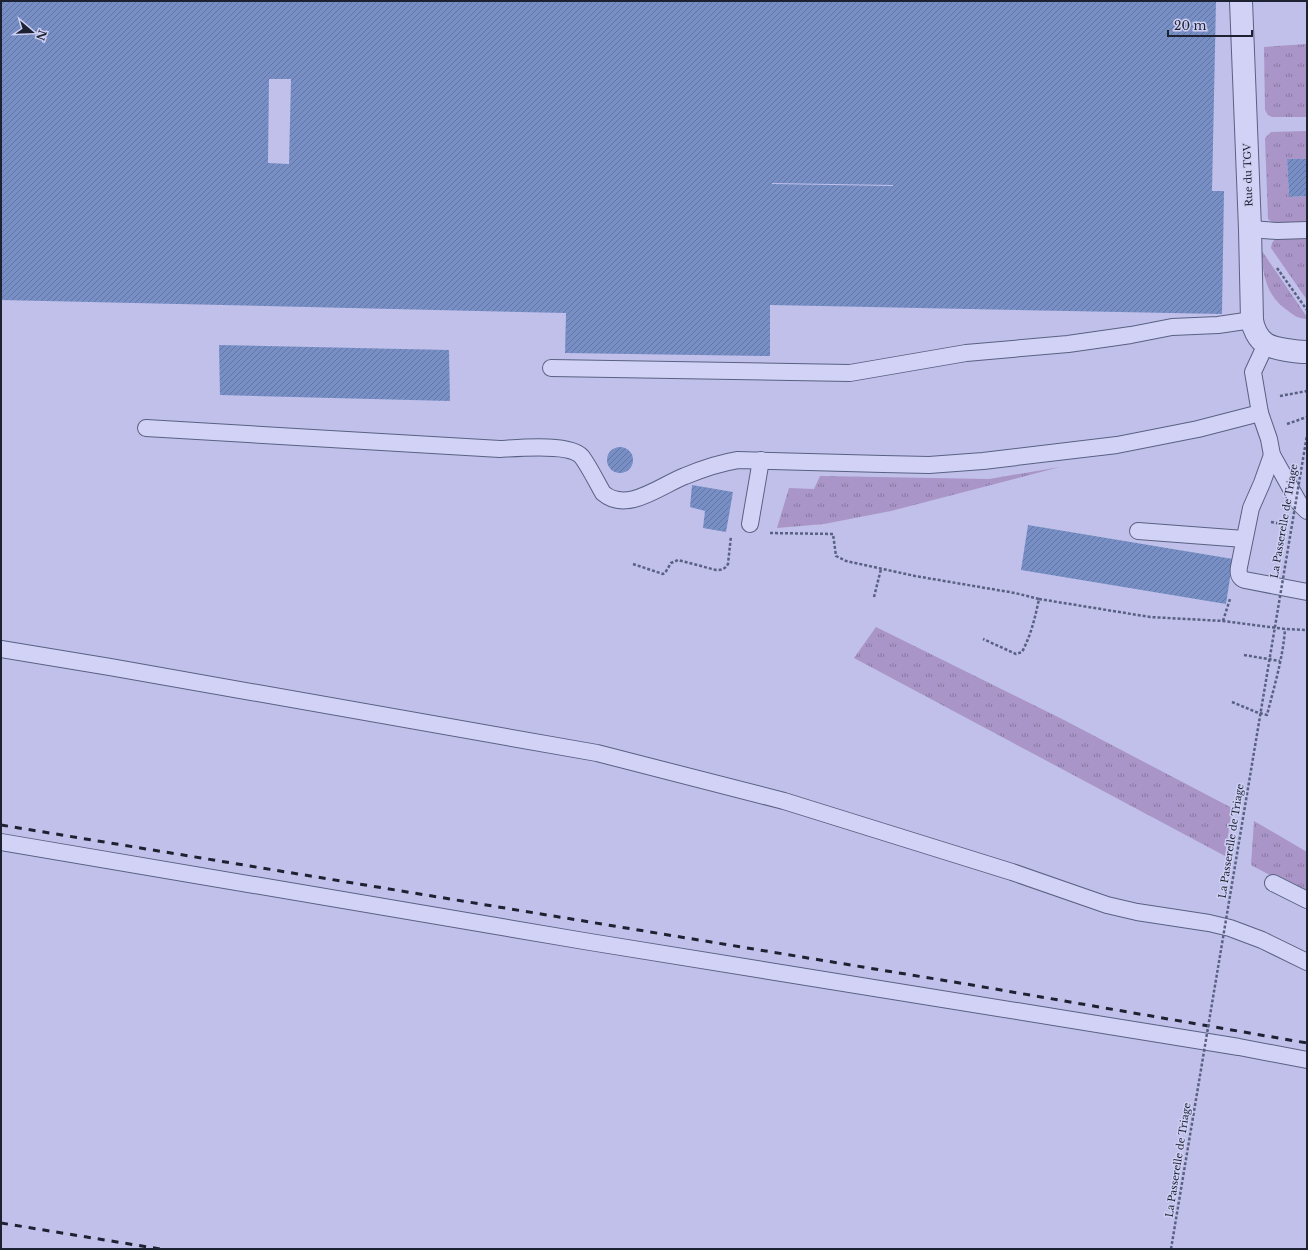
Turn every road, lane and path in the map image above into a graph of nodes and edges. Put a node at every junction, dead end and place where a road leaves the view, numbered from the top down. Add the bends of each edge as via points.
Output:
1 (1241, 1) edge
2 (1250, 229) junction
3 (1307, 230) edge
4 (1252, 320) junction
5 (1266, 344) junction
6 (1307, 352) edge
7 (551, 368) dead end
8 (1307, 391) edge
9 (1259, 406) junction
10 (146, 428) dead end
11 (1307, 435) edge
12 (1272, 455) junction
13 (761, 460) junction
14 (1300, 513) edge
15 (1287, 514) dead end
16 (1266, 522) dead end
17 (750, 524) dead end
18 (1298, 527) dead end
19 (1138, 531) dead end
20 (736, 532) dead end
21 (769, 532) dead end
22 (1244, 539) junction
23 (633, 564) dead end
24 (881, 569) junction
25 (1307, 592) edge
26 (874, 597) dead end
27 (1039, 599) junction
28 (1285, 628) junction
29 (1307, 630) edge
30 (983, 639) dead end
31 (1, 649) edge
32 (1244, 655) dead end
33 (1280, 661) junction
34 (1232, 702) dead end
35 (1, 842) edge
36 (1274, 883) dead end
37 (1307, 900) edge
38 (1307, 962) edge
39 (1307, 1060) edge
40 (1171, 1249) edge

1 - 2 street, Rue du TGV
2 - 3 lane
2 - 4 street, Rue du TGV
4 - 5 street, Rue du TGV via 1254,330
4 - 7 lane via 1218,326 1172,327 1068,344 966,353 850,373
5 - 6 street via 1294,352
5 - 9 lane via 1253,372
8 - 9 path
9 - 12 lane
9 - 13 lane via 1198,429 1117,445 983,461 929,465
10 - 13 lane via 500,449 568,449 582,456 603,493 620,500 643,496 684,476 717,464 738,460
11 - 14 path, La Passerelle de Triage, bridge
12 - 14 lane via 1298,503
12 - 22 lane via 1251,508
13 - 17 lane
14 - 15 path
14 - 40 path, La Passerelle de Triage, bridge
16 - 18 path
19 - 22 lane
20 - 23 path via 731,538 728,564 721,570 678,560 671,563 663,574
21 - 24 path via 833,534 836,556 846,561
22 - 25 lane via 1238,571 1242,579
24 - 26 path
24 - 27 path via 1016,592
27 - 28 path via 1150,617
27 - 30 path via 1028,642 1022,652 1016,654
28 - 29 path
28 - 33 path
31 - 38 lane via 597,753 784,801 1012,872 1107,905 1230,928
32 - 33 path
33 - 34 path via 1267,715
35 - 39 lane
36 - 37 lane

